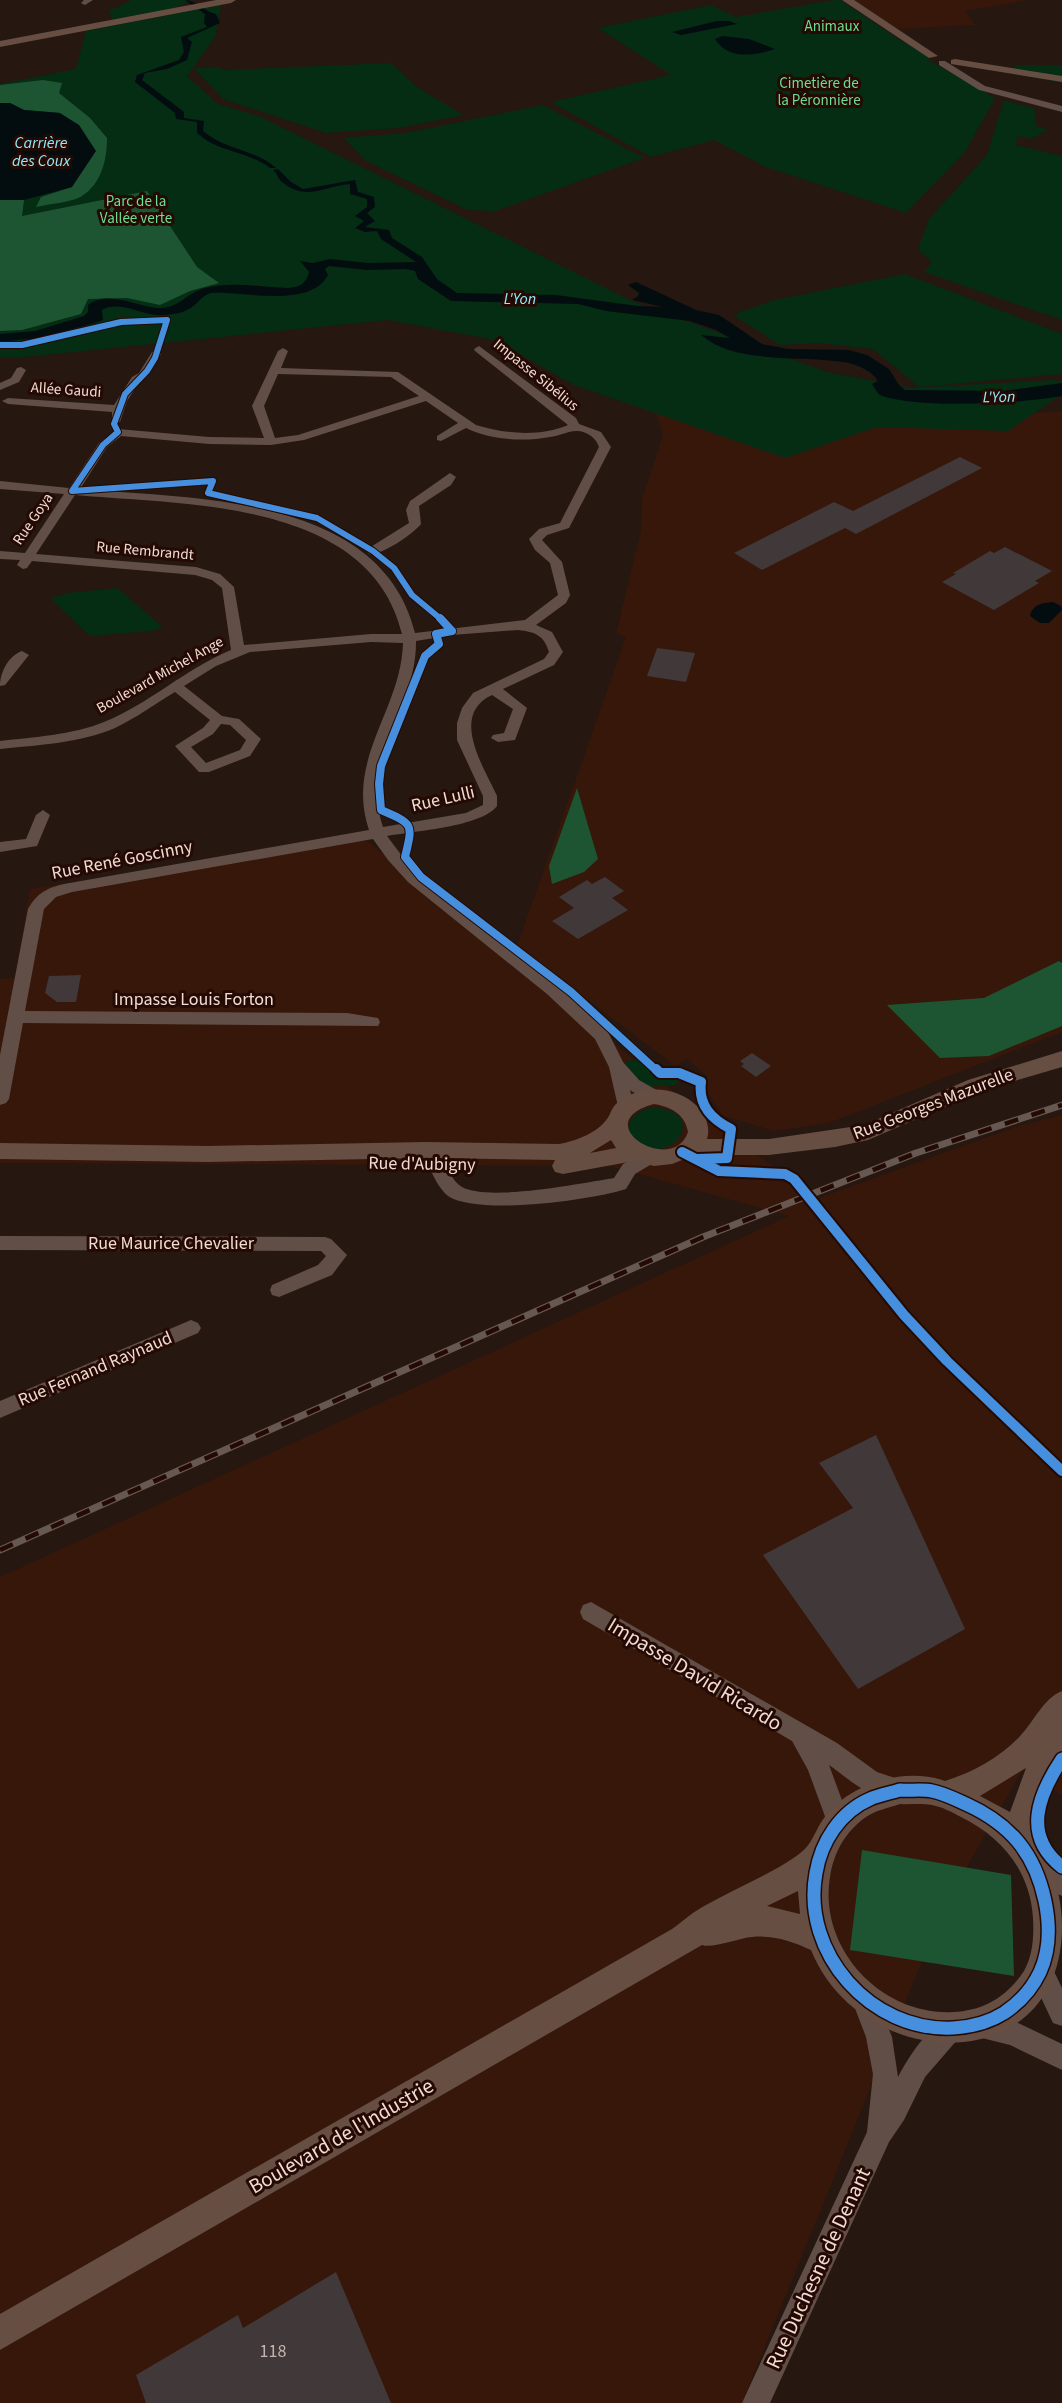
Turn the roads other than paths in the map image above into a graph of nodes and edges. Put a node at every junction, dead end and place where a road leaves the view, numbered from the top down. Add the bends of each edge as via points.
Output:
1 (231, 0) edge
2 (847, 0) edge
3 (0, 44) edge
4 (948, 61) junction
5 (1062, 79) edge
6 (1017, 97) junction
7 (1062, 101) edge
8 (1062, 109) edge
9 (479, 349) dead end
10 (283, 351) dead end
11 (156, 354) dead end
12 (21, 370) dead end
13 (273, 371) junction
14 (0, 387) edge
15 (427, 397) junction
16 (3, 402) edge
17 (120, 409) junction
18 (466, 423) junction
19 (574, 426) junction
20 (118, 432) junction
21 (441, 438) dead end
22 (271, 442) junction
23 (450, 477) dead end
24 (0, 485) edge
25 (72, 491) junction
26 (374, 551) dead end
27 (0, 555) edge
28 (25, 561) junction
29 (553, 606) junction
30 (518, 626) junction
31 (410, 638) junction
32 (551, 641) junction
33 (238, 651) junction
34 (22, 655) dead end
35 (0, 682) edge
36 (176, 685) junction
37 (493, 689) junction
38 (218, 719) junction
39 (498, 738) dead end
40 (0, 745) edge
41 (43, 814) dead end
42 (377, 832) junction
43 (0, 847) edge
44 (16, 1017) junction
45 (372, 1022) dead end
46 (1062, 1059) edge
47 (616, 1065) junction
48 (654, 1096) junction
49 (0, 1099) edge
50 (620, 1115) junction
51 (698, 1124) junction
52 (802, 1143) junction
53 (689, 1148) junction
54 (0, 1151) edge
55 (208, 1154) junction
56 (643, 1154) junction
57 (437, 1165) junction
58 (0, 1243) edge
59 (279, 1290) dead end
60 (191, 1328) dead end
61 (0, 1410) edge
62 (591, 1612) dead end
63 (1062, 1704) edge
64 (800, 1735) junction
65 (1062, 1740) edge
66 (900, 1790) junction
67 (945, 1795) junction
68 (838, 1822) junction
69 (1017, 1842) junction
70 (817, 1860) junction
71 (1049, 1878) edge
72 (821, 1939) junction
73 (683, 1940) junction
74 (1050, 1951) edge
75 (862, 1997) junction
76 (1062, 2014) edge
77 (980, 2026) junction
78 (949, 2030) junction
79 (1062, 2057) edge
80 (880, 2133) junction
81 (0, 2333) edge
82 (756, 2403) edge

1 - 3 main road
2 - 4 main road
4 - 5 main road
4 - 6 street via 982,88
6 - 7 street
6 - 8 street
9 - 19 street, Impasse Sibélius via 572,420
10 - 13 street
11 - 17 street via 121,401
12 - 14 street via 15,380
13 - 15 street via 387,373 397,375
13 - 22 street via 258,406
15 - 18 street
15 - 22 street via 300,438
16 - 17 street, Allée Gaudi
17 - 20 street via 114,424
18 - 19 street via 483,431 508,435 550,434
18 - 21 street
19 - 29 street via 594,432 605,447 565,525 535,539 558,566 564,595
20 - 22 street via 248,444
20 - 25 street, Rue Goya via 103,445
23 - 26 street via 414,504 415,524 410,529
24 - 25 street
25 - 28 street, Rue Goya
25 - 31 street via 247,509 315,531 361,558 377,573 404,611
27 - 28 street, Rue Rembrandt
28 - 33 street, Rue Rembrandt via 196,572 216,577 228,587
29 - 30 street via 530,623
29 - 32 street
30 - 31 street, Boulevard Michel Ange
30 - 32 street via 538,629
31 - 33 street, Boulevard Michel Ange via 270,645
31 - 42 street via 401,690 368,782
32 - 37 street, Rue Lulli via 556,652 554,658
33 - 36 street, Boulevard Michel Ange
34 - 35 street
36 - 38 street
36 - 40 street, Boulevard Michel Ange via 107,726 65,737
37 - 39 street via 520,708 510,737
37 - 42 street, Rue Lulli via 478,696 469,708 463,731 490,796 490,806 468,817
38 - 38 street via 234,722 254,739 245,753 204,769 182,746 208,731
41 - 43 street via 32,843
42 - 44 street, Rue René Goscinny via 77,886 44,897 36,909
42 - 47 street via 391,853 431,894 584,1016 602,1036
44 - 45 street, Impasse Louis Forton
44 - 49 street, Rue René Goscinny
46 - 52 main road, Rue Georges Mazurelle via 976,1084 868,1132
47 - 48 street via 633,1084
47 - 50 street
48 - 50 main road via 643,1098
48 - 51 main road via 680,1102
50 - 55 main road, Rue d'Aubigny via 592,1144 560,1152
50 - 56 main road via 621,1140
51 - 52 main road, Rue Georges Mazurelle via 730,1134
51 - 53 main road
52 - 53 main road, Rue Georges Mazurelle
53 - 56 main road via 672,1156
54 - 55 main road, Rue d'Aubigny
55 - 57 main road, Rue d'Aubigny
56 - 57 main road, Rue d'Aubigny via 559,1166
56 - 57 street via 620,1184 524,1198 471,1197 454,1191
58 - 59 street, Rue Maurice Chevalier via 325,1244 338,1255 325,1270
60 - 61 street, Rue Fernand Raynaud
62 - 64 street, Impasse David Ricardo
63 - 67 main road via 1028,1748 1010,1764
64 - 66 street, Impasse David Ricardo via 871,1782
64 - 68 street, Impasse David Ricardo via 818,1765
65 - 69 main road via 1041,1767 1027,1798
66 - 67 main road
66 - 68 main road via 866,1801
67 - 69 main road via 998,1822
68 - 70 main road
69 - 71 main road
70 - 72 main road via 812,1899
70 - 73 main road, Boulevard de l'Industrie via 783,1883 715,1916
71 - 74 main road via 1046,1897
72 - 73 main road, Boulevard de l'Industrie via 791,1925 758,1920 742,1921
72 - 75 main road via 837,1970
73 - 81 main road, Boulevard de l'Industrie
74 - 76 street
74 - 77 main road via 1026,1995 1005,2014
75 - 78 main road via 889,2015 918,2026
75 - 80 street, Rue Duchesne de Denant via 879,2037 886,2074
77 - 78 main road
77 - 79 street via 1012,2033
78 - 80 street, Rue Duchesne de Denant via 916,2068
80 - 82 street, Rue Duchesne de Denant

